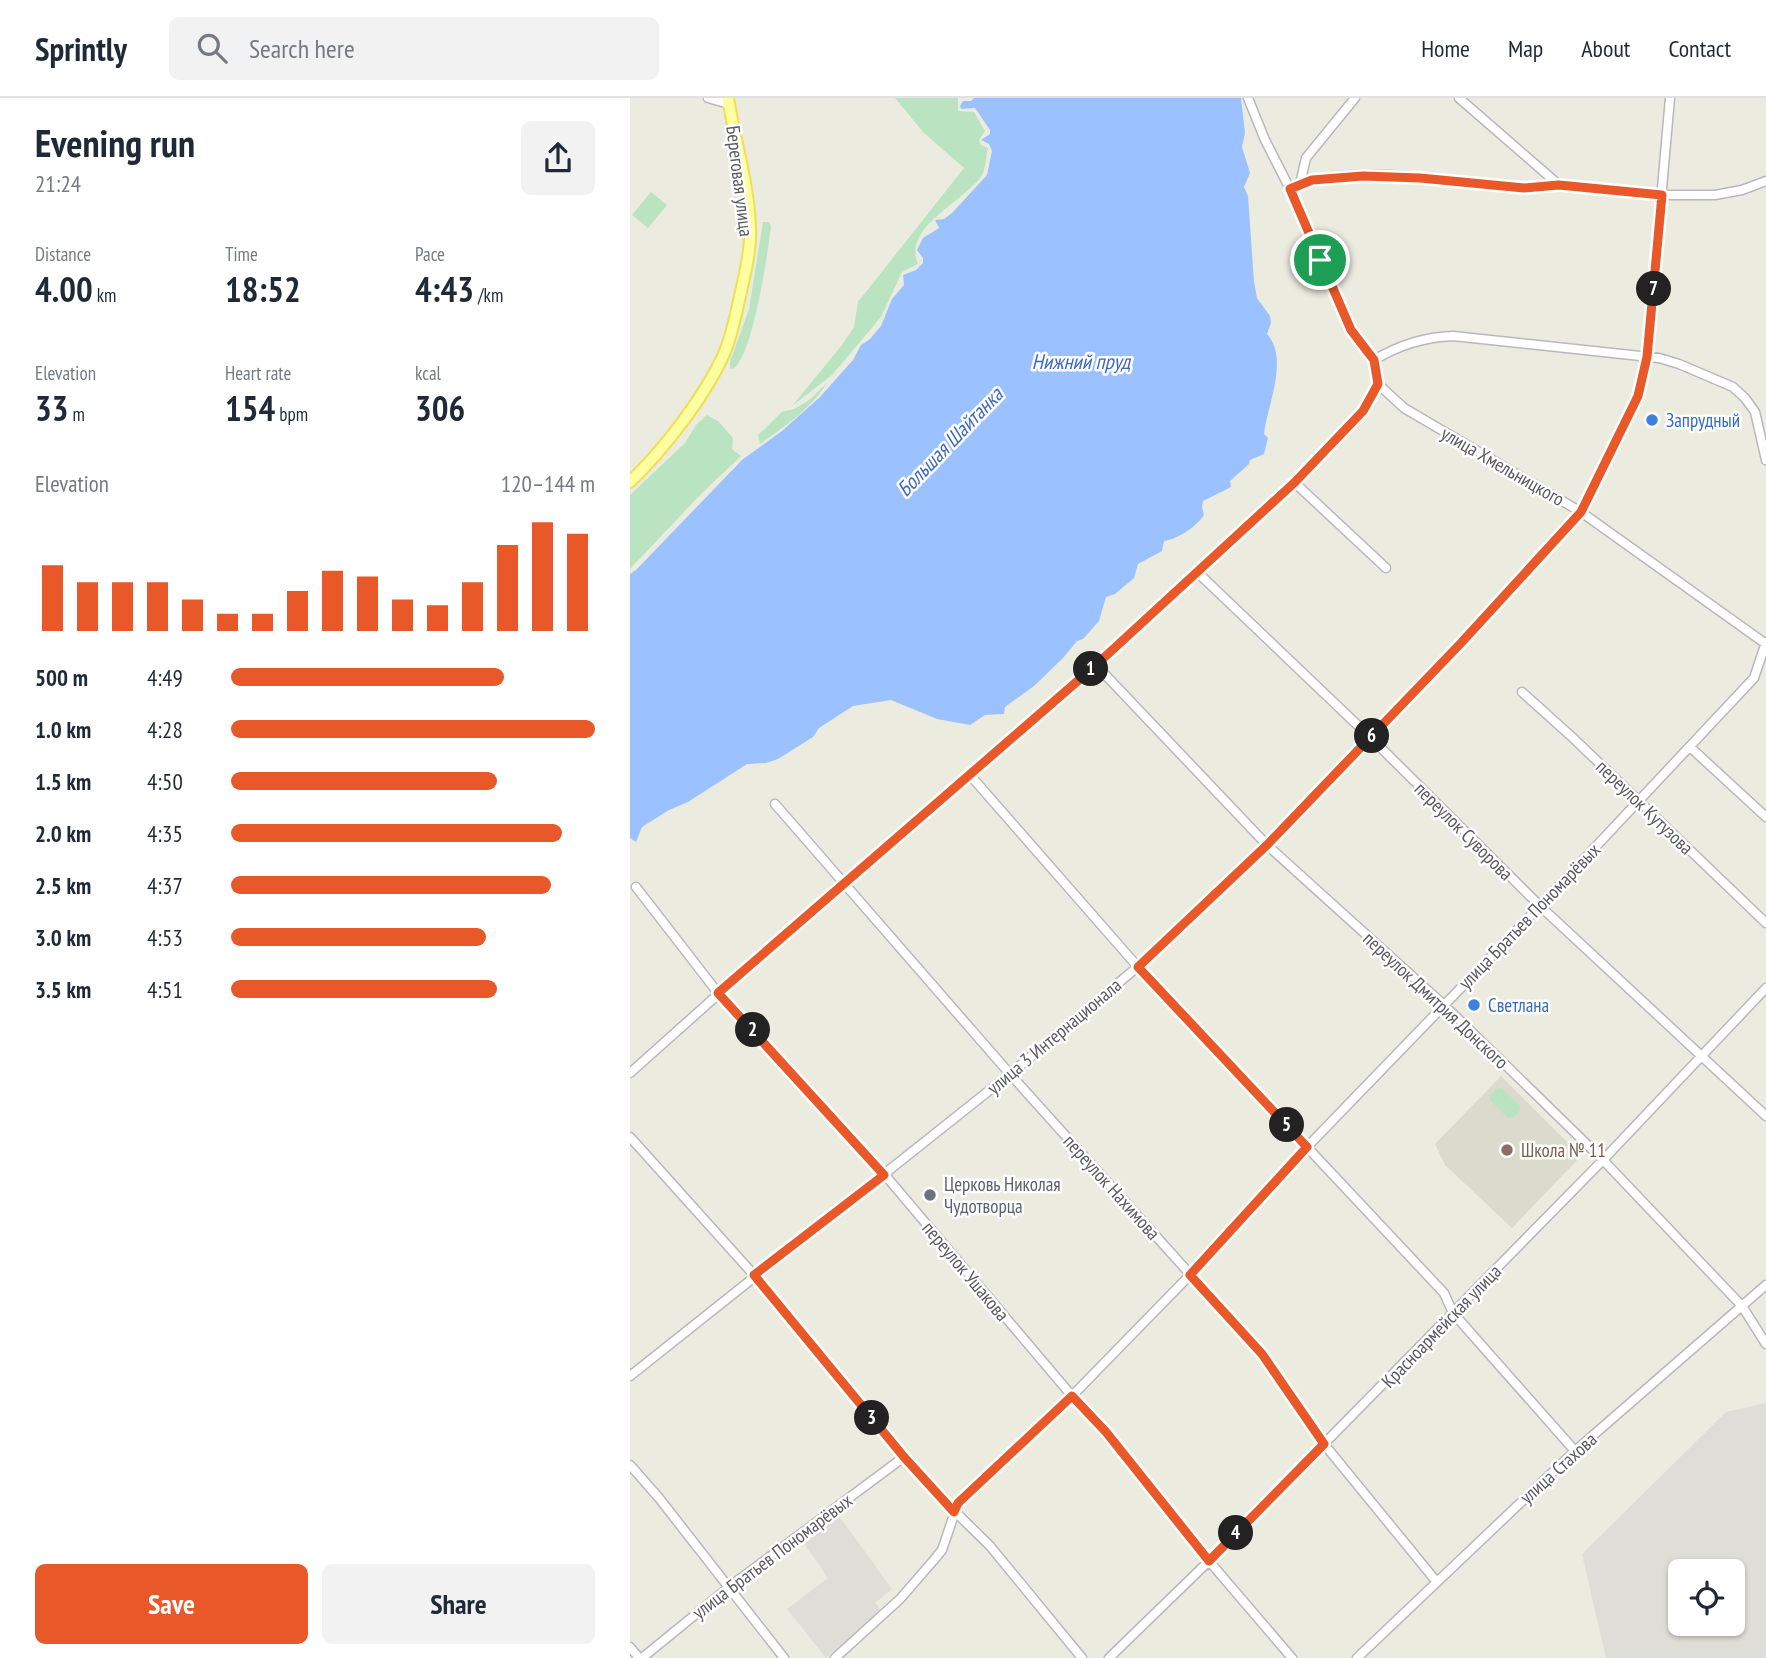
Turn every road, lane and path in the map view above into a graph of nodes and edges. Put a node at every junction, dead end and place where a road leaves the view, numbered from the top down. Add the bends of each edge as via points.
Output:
1 (708, 98) edge
2 (1248, 98) edge
3 (1355, 98) edge
4 (1459, 98) edge
5 (1670, 98) edge
6 (728, 101) edge
7 (1766, 181) edge
8 (1300, 184) junction
9 (1559, 185) junction
10 (1290, 189) junction
11 (1662, 195) junction
12 (1647, 357) junction
13 (1374, 360) junction
14 (1378, 384) junction
15 (1766, 460) edge
16 (630, 482) edge
17 (1295, 482) junction
18 (1581, 512) junction
19 (1386, 568) dead end
20 (1196, 571) junction
21 (1766, 643) edge
22 (1096, 665) junction
23 (1522, 692) dead end
24 (1370, 737) junction
25 (1690, 747) junction
26 (970, 775) junction
27 (1638, 802) junction
28 (775, 804) dead end
29 (1766, 817) edge
30 (1267, 845) junction
31 (844, 883) junction
32 (636, 887) dead end
33 (1540, 906) junction
34 (1766, 923) edge
35 (1138, 967) junction
36 (1766, 988) edge
37 (718, 993) junction
38 (1444, 1005) junction
39 (1703, 1056) junction
40 (630, 1073) edge
41 (1010, 1074) junction
42 (1766, 1116) edge
43 (630, 1137) edge
44 (1307, 1147) junction
45 (1603, 1160) junction
46 (884, 1175) junction
47 (754, 1275) junction
48 (1190, 1275) junction
49 (1766, 1285) edge
50 (1742, 1306) junction
51 (1453, 1313) junction
52 (1766, 1345) edge
53 (630, 1376) edge
54 (1072, 1396) junction
55 (1324, 1444) junction
56 (1576, 1451) junction
57 (904, 1457) junction
58 (630, 1465) edge
59 (954, 1512) junction
60 (1209, 1561) junction
61 (1436, 1581) junction
62 (729, 1588) junction
63 (630, 1647) edge
64 (640, 1658) edge
65 (784, 1658) edge
66 (835, 1658) edge
67 (1082, 1658) edge
68 (1109, 1658) edge
69 (1292, 1658) edge
70 (1357, 1658) edge

1 - 6 street
2 - 10 street
3 - 8 street via 1306,158
4 - 9 street
5 - 11 street, улица 3 Интернационала
6 - 16 main road, Береговая улица via 750,231 733,325 714,374 656,457
7 - 11 street via 1715,195
8 - 9 street via 1363,176 1524,188
8 - 10 street
9 - 11 street
10 - 13 street via 1351,330
11 - 12 street, улица 3 Интернационала
12 - 13 street via 1452,336 1412,342
12 - 15 street via 1679,364 1733,387 1755,412
12 - 18 street, улица 3 Интернационала via 1638,396
13 - 14 street
14 - 17 street via 1363,411
14 - 18 street, улица Хмельницкого via 1404,408
17 - 19 street
17 - 20 street
18 - 21 street, улица Хмельницкого
18 - 24 street, улица 3 Интернационала
20 - 22 street
20 - 24 street, переулок Суворова
21 - 25 street, улица Братьев Пономарёвых via 1754,678
22 - 26 street
22 - 30 street, переулок Дмитрия Донского
23 - 27 street, переулок Кутузова
24 - 30 street, улица 3 Интернационала
24 - 33 street, переулок Суворова
25 - 27 street, улица Братьев Пономарёвых
25 - 29 street
26 - 31 street
26 - 35 street
27 - 33 street, улица Братьев Пономарёвых
27 - 34 street, переулок Кутузова
28 - 31 street, переулок Нахимова
30 - 35 street, улица 3 Интернационала
30 - 38 street, переулок Дмитрия Донского
31 - 37 street
31 - 41 street, переулок Нахимова
32 - 37 street, переулок Ушакова
33 - 38 street, улица Братьев Пономарёвых
33 - 39 street, переулок Суворова
35 - 41 street, улица 3 Интернационала
35 - 44 street
36 - 39 street, Красноармейская улица
37 - 40 street
37 - 46 street, переулок Ушакова
38 - 44 street, улица Братьев Пономарёвых
38 - 45 street, переулок Дмитрия Донского
39 - 42 street, переулок Суворова
39 - 45 street, Красноармейская улица
41 - 46 street, улица 3 Интернационала
41 - 48 street, переулок Нахимова
43 - 47 street
44 - 48 street, улица Братьев Пономарёвых
44 - 51 street via 1444,1293
45 - 50 street, переулок Дмитрия Донского
45 - 51 street, Красноармейская улица
46 - 47 street, улица 3 Интернационала
46 - 54 street, переулок Ушакова
47 - 53 street, улица 3 Интернационала
47 - 57 street
48 - 54 street, улица Братьев Пономарёвых
48 - 55 street, переулок Нахимова via 1262,1354
49 - 50 street, улица Стахова
50 - 52 street, переулок Дмитрия Донского
50 - 56 street, улица Стахова
51 - 55 street, Красноармейская улица
51 - 56 street
54 - 59 street, улица Братьев Пономарёвых via 958,1503
54 - 60 street, переулок Ушакова
55 - 60 street, Красноармейская улица
55 - 61 street, переулок Нахимова
56 - 61 street, улица Стахова
57 - 59 street
57 - 62 street, улица Братьев Пономарёвых
58 - 62 street
59 - 66 street via 942,1550 933,1562 900,1600
59 - 67 street via 990,1546
60 - 68 street, Красноармейская улица
60 - 69 street, переулок Ушакова
61 - 70 street, улица Стахова
62 - 64 street, улица Братьев Пономарёвых
62 - 65 street
63 - 64 street

